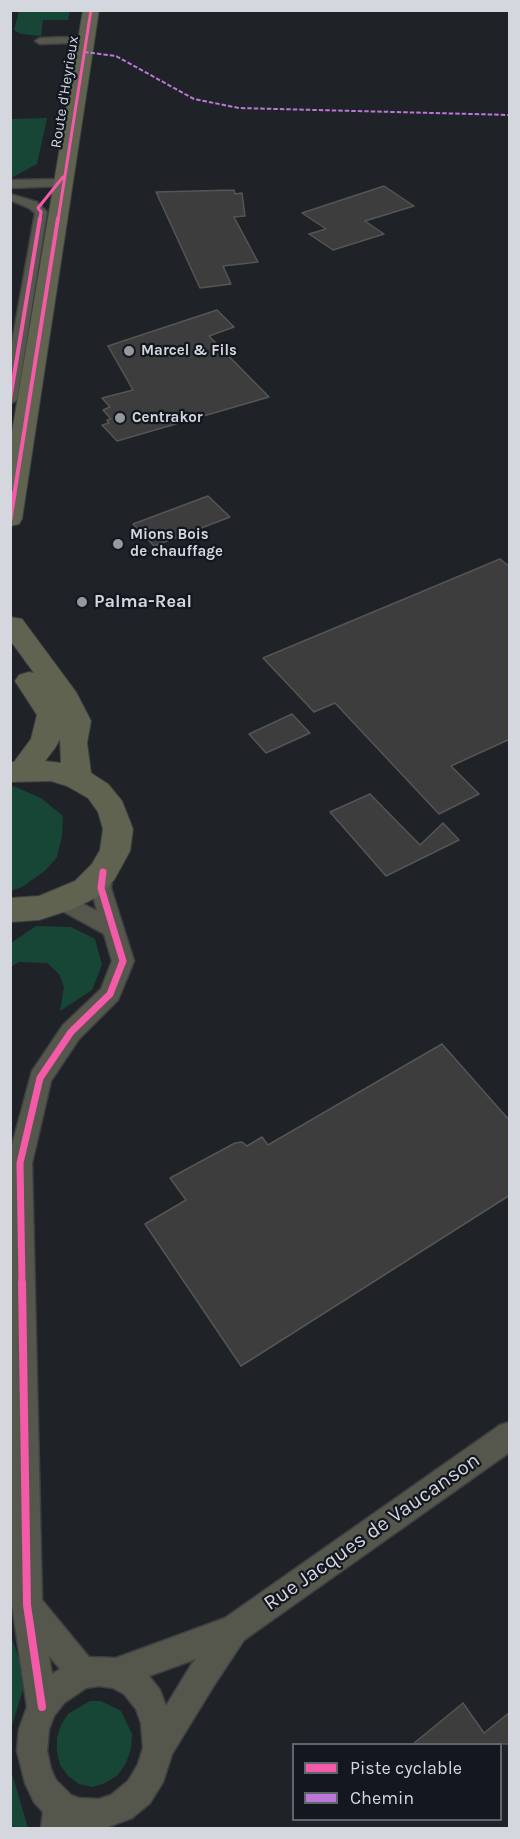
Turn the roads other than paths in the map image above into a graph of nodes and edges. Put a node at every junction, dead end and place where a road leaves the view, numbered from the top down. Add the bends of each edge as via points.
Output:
1 (91, 10) edge
2 (40, 40) dead end
3 (68, 40) junction
4 (86, 44) junction
5 (51, 47) dead end
6 (62, 183) junction
7 (12, 191) edge
8 (10, 400) edge
9 (10, 519) edge
10 (12, 621) edge
11 (17, 771) edge
12 (77, 778) junction
13 (103, 872) junction
14 (62, 901) junction
15 (12, 912) edge
16 (115, 930) junction
17 (510, 1435) edge
18 (27, 1605) junction
19 (234, 1630) junction
20 (83, 1673) junction
21 (116, 1673) junction
22 (42, 1707) junction
23 (158, 1748) junction
24 (58, 1817) edge
25 (96, 1822) edge

1 - 4 main road, Route d'Heyrieux
2 - 3 street
3 - 4 street
3 - 5 street
4 - 6 main road, Route d'Heyrieux
6 - 7 street
6 - 9 main road, Route d'Heyrieux
7 - 8 street via 41,212
10 - 11 main road via 29,681 51,715 45,741
10 - 12 main road via 62,692 77,721 73,743
11 - 12 main road via 51,771
12 - 13 main road via 98,791 112,808 118,829 115,851
13 - 14 main road via 86,889
13 - 16 street via 101,888
14 - 15 main road
14 - 16 street
16 - 18 street via 123,961 110,994 71,1032 40,1078 20,1163
17 - 19 street, Rue Jacques de Vaucanson
18 - 20 street
18 - 22 street
19 - 21 street, Rue Jacques de Vaucanson
19 - 23 street, Rue Jacques de Vaucanson
20 - 21 street
20 - 22 street via 53,1692
21 - 23 street via 135,1683 148,1701 156,1723
22 - 24 street via 32,1751 36,1772
23 - 25 street via 152,1771 139,1792
24 - 25 street via 79,1814

